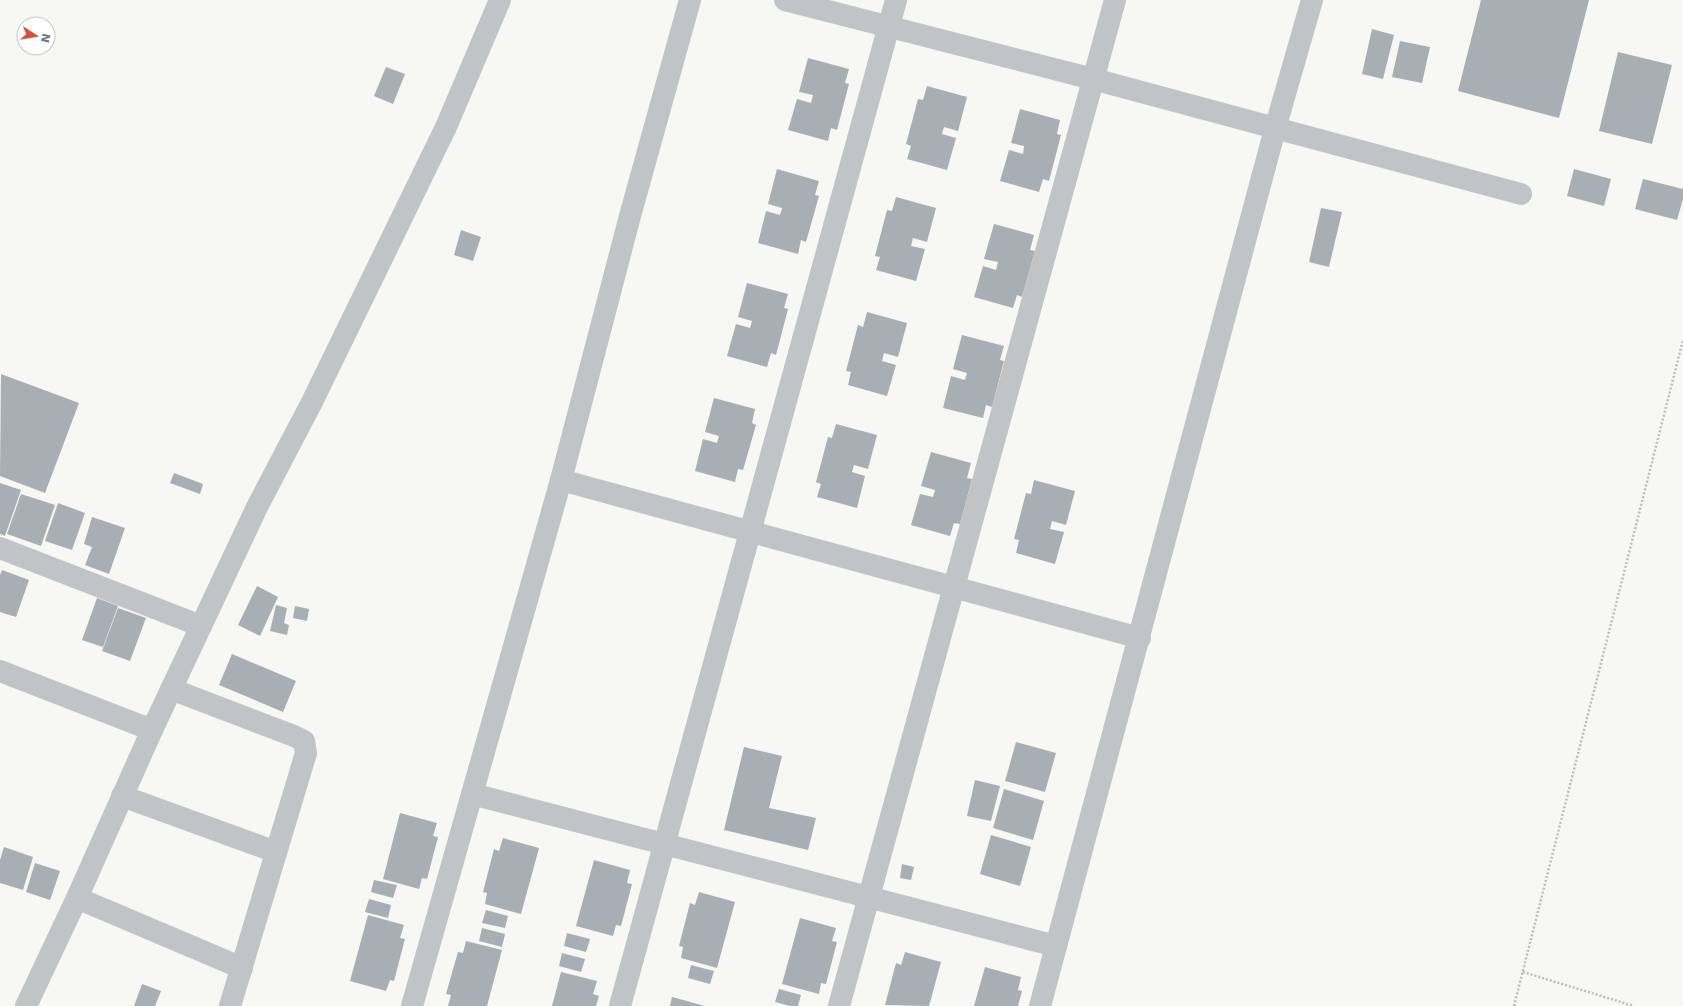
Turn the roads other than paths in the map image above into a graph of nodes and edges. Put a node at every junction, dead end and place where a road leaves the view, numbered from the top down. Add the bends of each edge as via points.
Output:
1 (500, 0) edge
2 (690, 0) edge
3 (785, 0) edge
4 (896, 0) edge
5 (1115, 0) edge
6 (1312, 0) edge
7 (888, 27) junction
8 (1093, 79) junction
9 (1275, 129) junction
10 (1521, 194) dead end
11 (561, 480) junction
12 (749, 532) junction
13 (0, 548) edge
14 (953, 587) junction
15 (201, 626) junction
16 (1140, 638) junction
17 (0, 671) edge
18 (172, 689) junction
19 (152, 730) junction
20 (472, 794) junction
21 (122, 796) junction
22 (664, 844) junction
23 (276, 852) junction
24 (869, 897) junction
25 (77, 898) junction
26 (1056, 946) junction
27 (242, 968) junction
28 (26, 1006) edge
29 (230, 1006) edge
30 (412, 1006) edge
31 (620, 1006) edge
32 (839, 1006) edge
33 (1040, 1006) edge

1 - 15 street via 446,126 312,402 257,507
2 - 11 street
3 - 7 street
4 - 7 street
5 - 8 street
6 - 9 street
7 - 8 street
7 - 12 street
8 - 9 street
8 - 14 street
9 - 10 street
9 - 16 street
11 - 12 street
11 - 20 street
12 - 14 street
12 - 22 street
13 - 15 street
14 - 16 street
14 - 24 street
15 - 18 street
16 - 26 street
17 - 19 street
18 - 19 street
18 - 23 street via 304,741 306,753
19 - 21 street
20 - 22 street
20 - 30 street
21 - 23 street
21 - 25 street
22 - 24 street
22 - 31 street
23 - 27 street
24 - 26 street
24 - 32 street
25 - 27 street
25 - 28 street
26 - 33 street
27 - 29 street

